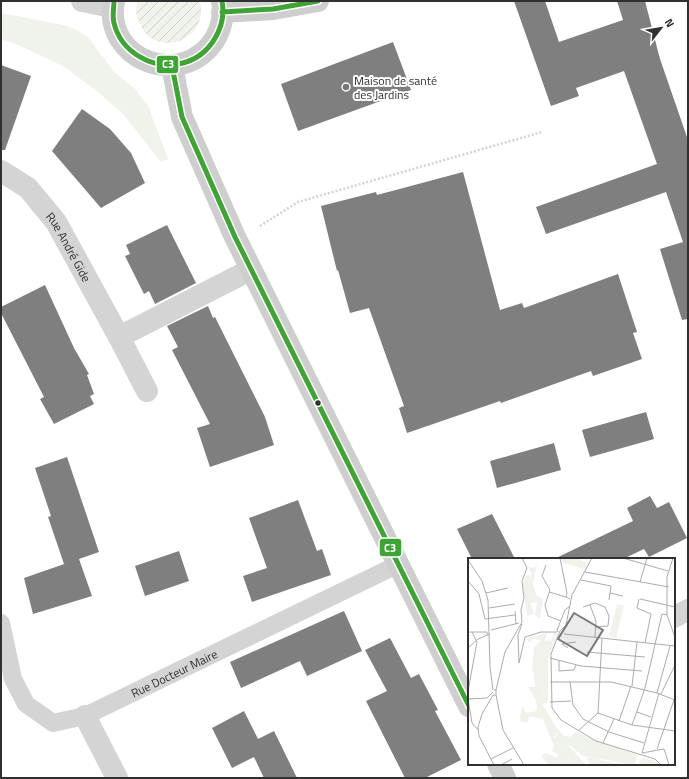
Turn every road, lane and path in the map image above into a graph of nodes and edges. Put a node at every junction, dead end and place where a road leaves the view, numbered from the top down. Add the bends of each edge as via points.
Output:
1 (82, 1) edge
2 (318, 1) edge
3 (113, 4) edge
4 (222, 6) edge
5 (172, 66) junction
6 (542, 132) dead end
7 (1, 171) edge
8 (235, 237) junction
9 (250, 270) junction
10 (119, 337) junction
11 (147, 391) dead end
12 (399, 564) junction
13 (688, 610) edge
14 (675, 616) edge
15 (1, 623) edge
16 (468, 704) edge
17 (85, 716) junction
18 (498, 765) edge
19 (117, 778) edge
20 (505, 778) edge

1 - 3 street
2 - 4 street via 273,10
3 - 5 street via 114,23 120,38 130,50 142,60
4 - 5 street via 218,34 210,46 200,56
5 - 8 street via 182,117
6 - 8 path via 298,202 250,232
7 - 10 street, Rue André Gide via 28,188 56,222
8 - 9 street
9 - 10 street
9 - 12 street
10 - 11 street, Rue André Gide
12 - 16 street
12 - 17 lane, Rue Docteur Maire
13 - 14 street
15 - 17 lane, Rue Docteur Maire via 13,679 26,704 52,723
17 - 19 street
18 - 20 street

